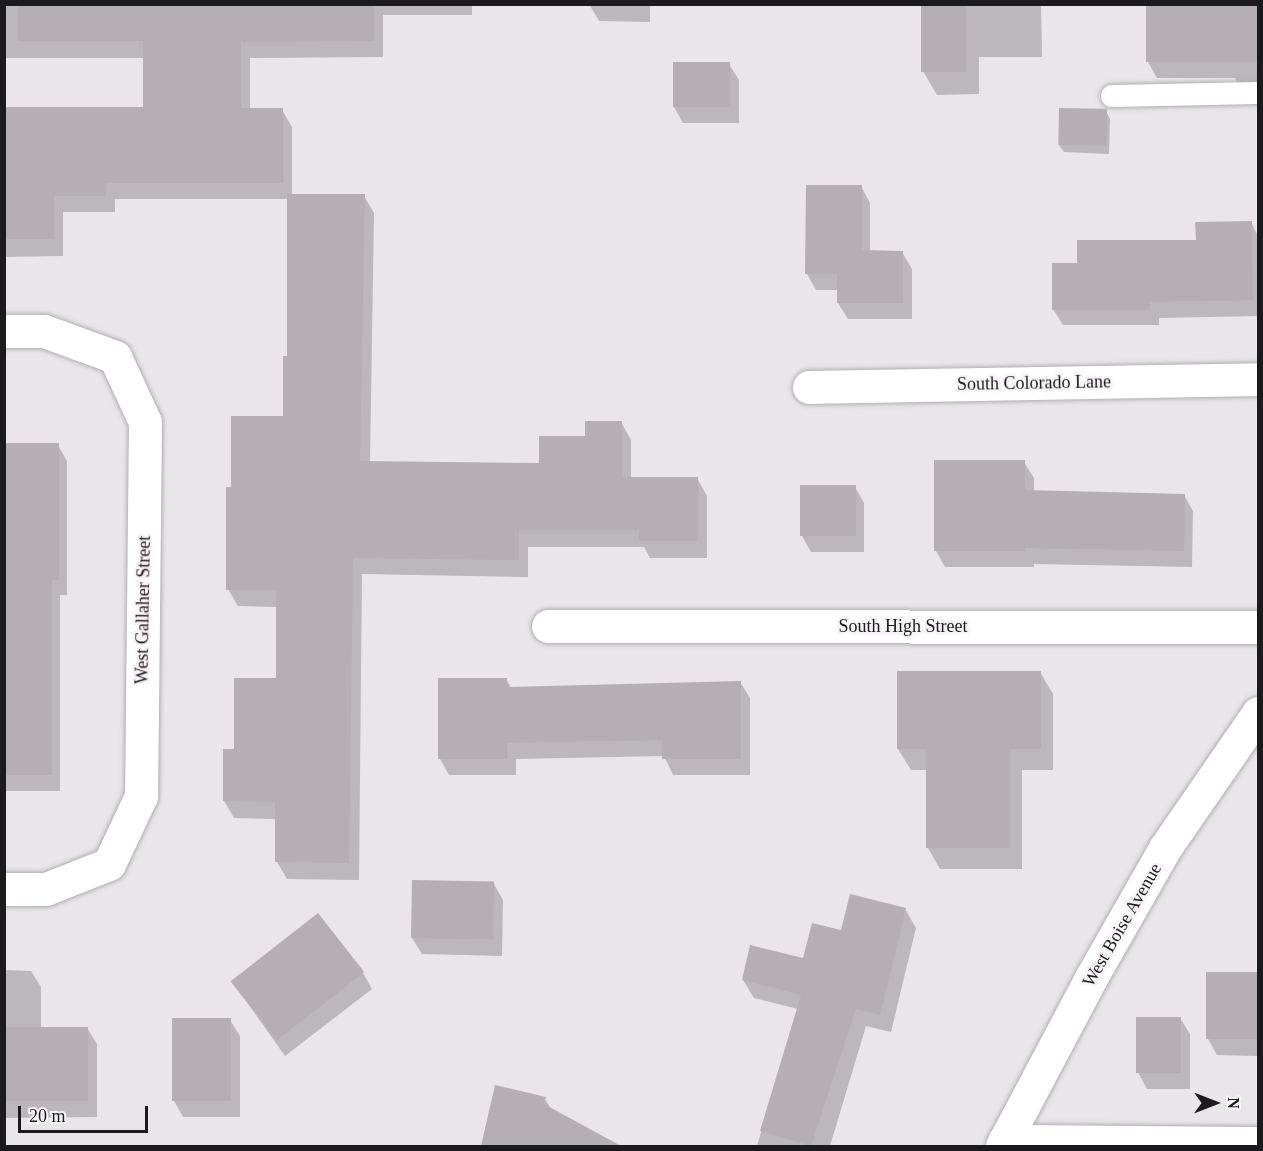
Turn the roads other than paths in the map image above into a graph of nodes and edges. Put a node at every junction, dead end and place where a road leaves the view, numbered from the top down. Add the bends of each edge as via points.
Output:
1 (1258, 93) edge
2 (1113, 96) dead end
3 (4, 331) edge
4 (1258, 379) edge
5 (809, 387) dead end
6 (548, 626) dead end
7 (1258, 627) edge
8 (1258, 713) edge
9 (4, 889) edge
10 (1258, 1143) edge
11 (1003, 1144) edge

1 - 2 lane
3 - 9 street, West Gallaher Street via 44,330 115,357 145,422 141,796 109,864 46,889
4 - 5 street, South Colorado Lane
6 - 7 street, South High Street
8 - 11 street, West Boise Avenue via 1165,848
10 - 11 street

